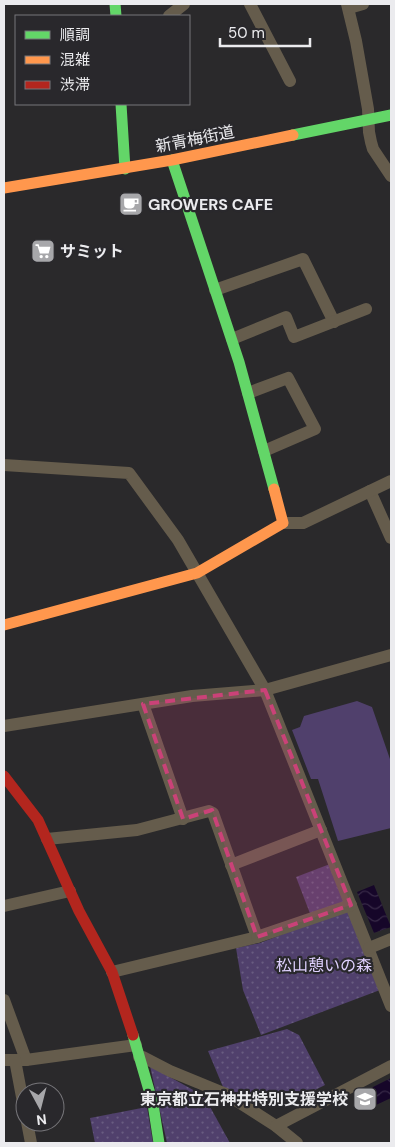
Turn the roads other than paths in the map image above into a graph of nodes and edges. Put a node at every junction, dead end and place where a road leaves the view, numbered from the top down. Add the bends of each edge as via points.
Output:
1 (184, 4) edge
2 (250, 4) edge
3 (363, 4) edge
4 (348, 6) edge
5 (170, 15) edge
6 (290, 81) dead end
7 (121, 105) edge
8 (391, 115) edge
9 (368, 120) junction
10 (172, 160) junction
11 (125, 169) junction
12 (391, 176) edge
13 (4, 188) edge
14 (214, 290) junction
15 (366, 309) dead end
16 (334, 322) junction
17 (232, 339) junction
18 (248, 393) junction
19 (264, 451) junction
20 (4, 465) edge
21 (391, 481) edge
22 (370, 491) junction
23 (283, 523) junction
24 (391, 538) edge
25 (198, 573) junction
26 (4, 625) edge
27 (391, 655) edge
28 (265, 690) junction
29 (143, 704) junction
30 (4, 726) edge
31 (4, 776) edge
32 (183, 819) junction
33 (321, 830) junction
34 (47, 839) junction
35 (231, 865) junction
36 (70, 891) junction
37 (351, 904) junction
38 (4, 906) edge
39 (257, 937) junction
40 (391, 939) edge
41 (369, 948) junction
42 (112, 972) junction
43 (4, 1000) edge
44 (391, 1006) edge
45 (137, 1051) junction
46 (15, 1060) edge
47 (391, 1066) edge
48 (19, 1082) edge
49 (276, 1126) junction
50 (159, 1143) edge
51 (297, 1143) edge

1 - 5 street
2 - 6 street
3 - 4 street
4 - 9 street
7 - 11 street
8 - 9 street, 新青梅街道
9 - 10 street, 新青梅街道
9 - 12 street via 373,149
10 - 11 street, 新青梅街道
10 - 14 street
11 - 13 street, 新青梅街道
14 - 16 street via 303,259
14 - 17 street
15 - 16 street
16 - 17 street via 294,337 286,317
17 - 18 street
18 - 19 street
18 - 19 street via 288,378 315,429
19 - 23 street
20 - 25 street via 129,473
21 - 22 street
22 - 23 street via 303,523
22 - 24 street
23 - 25 street
25 - 26 street
25 - 28 street
27 - 28 street
28 - 29 street
28 - 33 street
29 - 30 street
29 - 32 street
31 - 34 street via 29,808
32 - 34 street via 137,830
32 - 35 street via 211,811
33 - 35 street
33 - 37 street
34 - 36 street
35 - 39 street
36 - 38 street
36 - 42 street
37 - 39 street
37 - 41 street
39 - 42 street
40 - 41 street
41 - 44 street
42 - 45 street
43 - 46 street
45 - 46 street
45 - 49 street via 170,1071 226,1094
45 - 50 street
46 - 48 street
47 - 49 street
49 - 51 street

